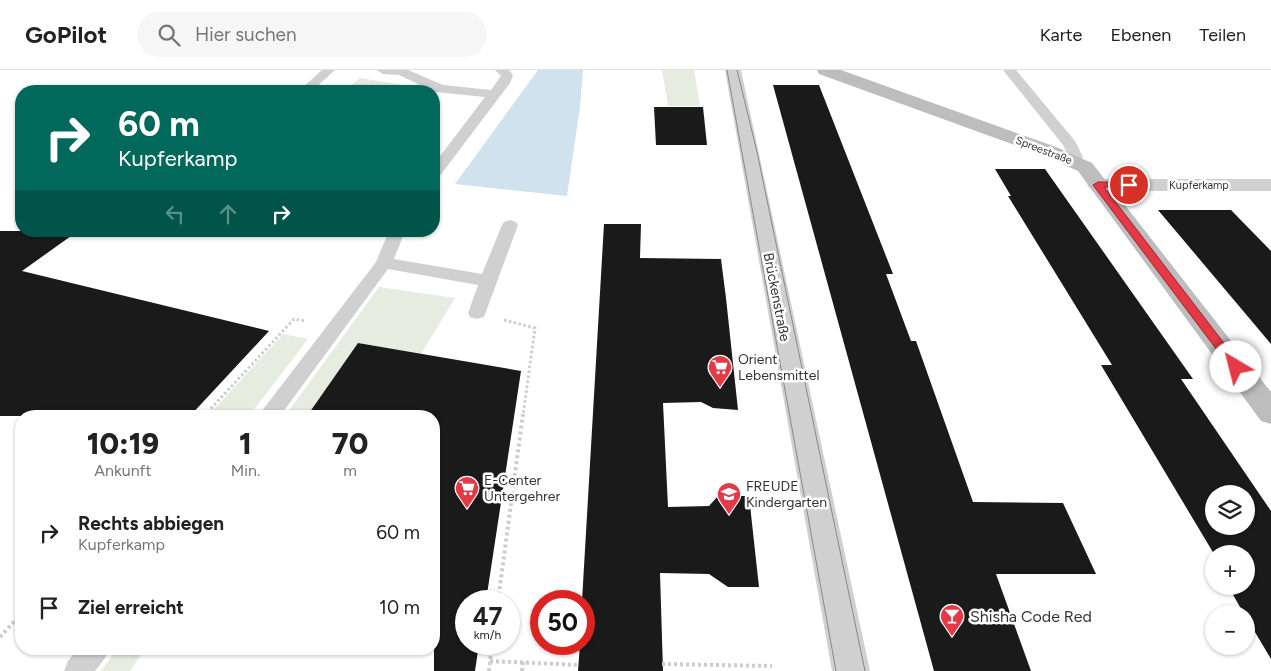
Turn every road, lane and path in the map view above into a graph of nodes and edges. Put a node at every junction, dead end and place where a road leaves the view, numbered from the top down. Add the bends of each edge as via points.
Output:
1 (329, 70) edge
2 (383, 70) edge
3 (501, 70) edge
4 (733, 70) edge
5 (825, 70) edge
6 (1009, 70) edge
7 (312, 85) edge
8 (431, 85) edge
9 (440, 89) edge
10 (494, 94) junction
11 (1071, 159) junction
12 (440, 166) edge
13 (1098, 185) junction
14 (1271, 185) edge
15 (510, 225) dead end
16 (395, 237) edge
17 (384, 263) junction
18 (488, 281) junction
19 (477, 314) joint
20 (334, 328) junction
21 (210, 410) edge
22 (272, 410) edge
23 (1271, 413) edge
24 (499, 590) edge
25 (15, 621) edge
26 (0, 637) edge
27 (90, 655) edge
28 (491, 655) edge
29 (490, 661) junction
30 (523, 662) junction
31 (662, 664) dead end
32 (579, 665) dead end
33 (772, 666) dead end
34 (78, 671) edge
35 (489, 671) edge
36 (522, 671) edge
37 (852, 671) edge

1 - 7 lane
2 - 8 lane via 402,72
3 - 10 lane via 507,75 506,80
4 - 37 street, Brückenstraße
5 - 11 main road, Spreestraße
6 - 11 lane via 1070,144 1076,157
9 - 10 lane
10 - 12 lane
11 - 13 main road, Spreestraße via 1085,167
13 - 14 street, Kupferkamp
13 - 23 main road, Spreestraße
15 - 18 lane
16 - 17 lane
17 - 18 lane
17 - 20 lane
18 - 19 lane
19 - 24 path via 535,328
20 - 21 path via 294,319
20 - 22 lane
25 - 26 path
27 - 34 lane
28 - 29 path
29 - 30 path
29 - 35 path
30 - 32 path
30 - 36 path
31 - 33 path

